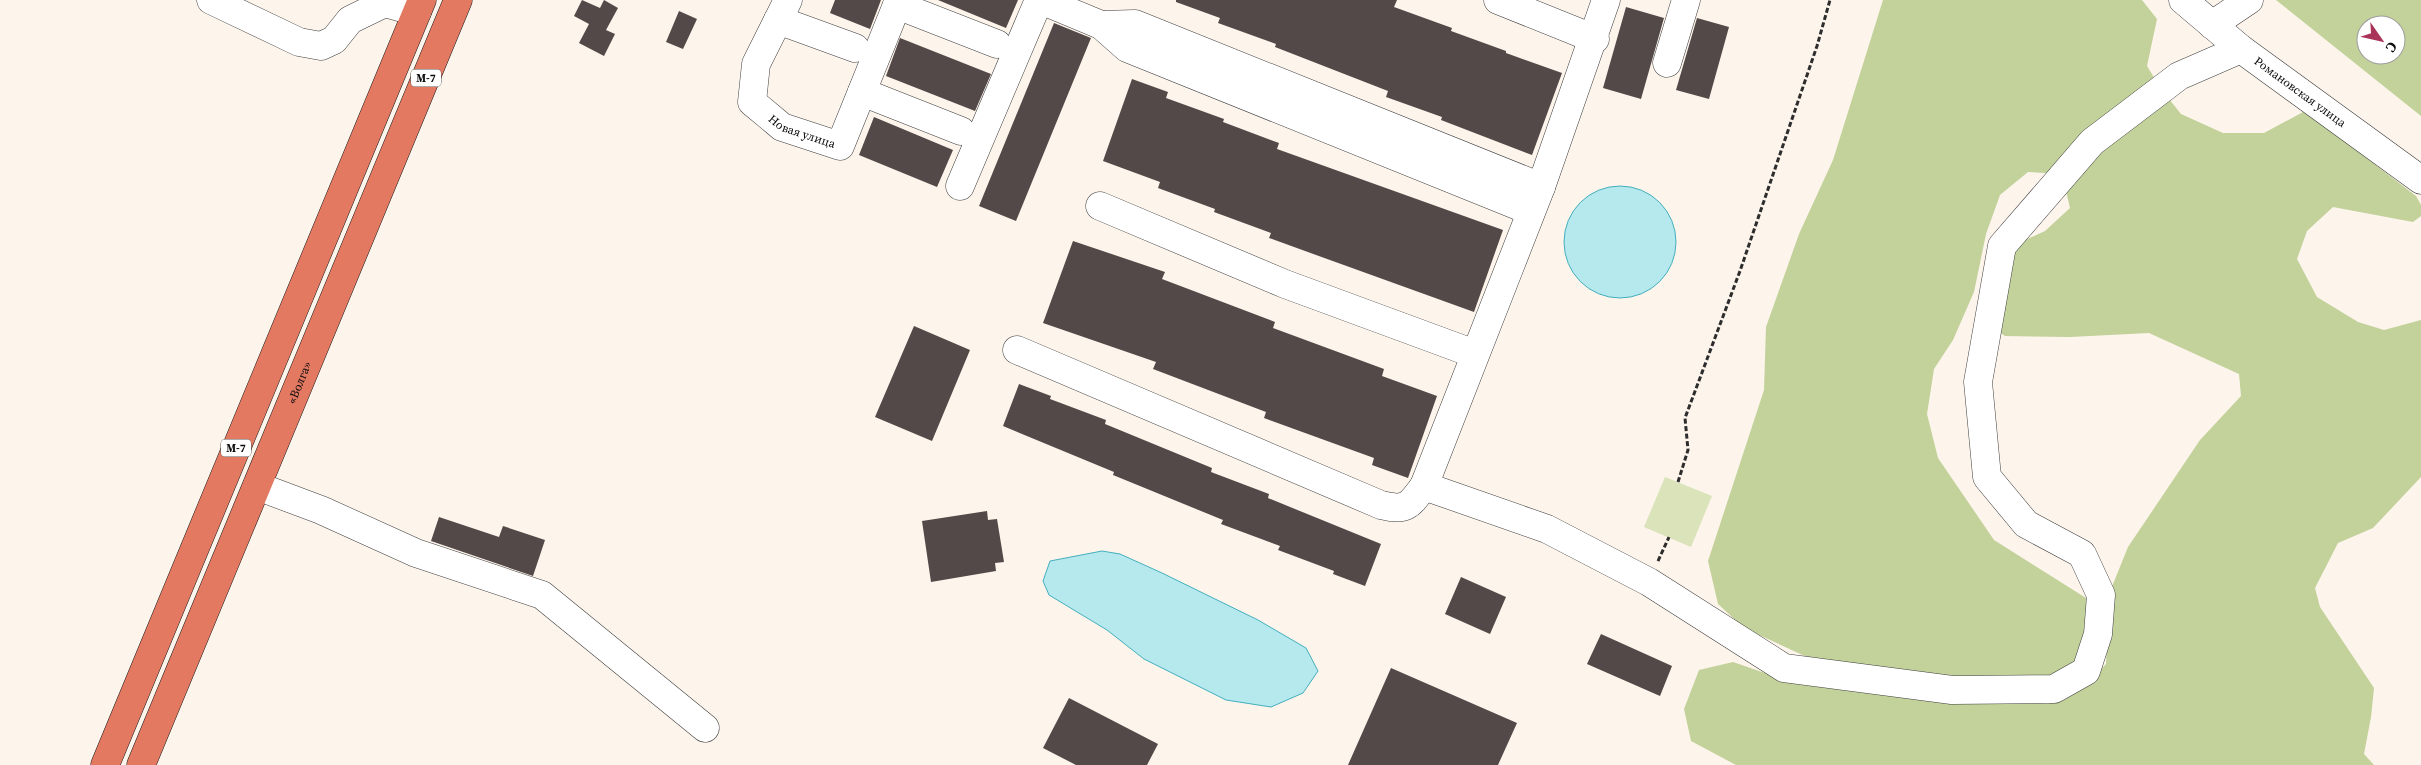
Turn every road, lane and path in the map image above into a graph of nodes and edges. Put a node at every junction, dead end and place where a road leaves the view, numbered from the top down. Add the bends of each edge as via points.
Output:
1 (211, 0) edge
2 (458, 0) edge
3 (1040, 0) edge
4 (1498, 0) edge
5 (1606, 0) edge
6 (1686, 0) edge
7 (1830, 0) edge
8 (2182, 0) edge
9 (2249, 0) edge
10 (898, 3) edge
11 (419, 6) edge
12 (783, 10) edge
13 (2212, 25) junction
14 (1595, 38) junction
15 (997, 44) dead end
16 (855, 48) dead end
17 (2241, 50) junction
18 (1667, 64) dead end
19 (862, 92) junction
20 (961, 130) dead end
21 (2421, 180) edge
22 (960, 186) dead end
23 (1536, 199) junction
24 (1100, 206) dead end
25 (1017, 350) dead end
26 (1475, 354) junction
27 (1678, 482) dead end
28 (257, 486) junction
29 (1424, 486) junction
30 (705, 728) dead end
31 (105, 765) edge
32 (141, 765) edge

1 - 11 street via 299,42 322,46 334,40 350,20 385,3
2 - 28 highway, «Волга» / М-7
3 - 22 street
3 - 23 street via 1101,25 1127,48 1236,79
4 - 14 street
5 - 14 street
6 - 18 street
7 - 27 path via 1740,271 1685,418 1688,450
8 - 13 street, Романовская улица
9 - 13 street
10 - 15 street
10 - 19 street, Новая улица
11 - 31 highway, М-7
12 - 16 street
12 - 19 street, Новая улица via 756,64 752,102 782,127 840,146
13 - 17 street, Романовская улица
14 - 23 street
17 - 21 street, Романовская улица
17 - 29 street via 2179,76 2092,142 2002,246 1978,382 1987,477 2026,524 2082,554 2101,595 2098,634 2086,671 2054,689 1952,690 1784,668 1649,582 1547,529
19 - 20 street
23 - 26 street
24 - 26 street via 1285,284
25 - 29 street via 1382,505 1398,509 1412,502
26 - 29 street
28 - 30 street via 321,510 416,553 542,595
28 - 32 highway, «Волга» / М-7

